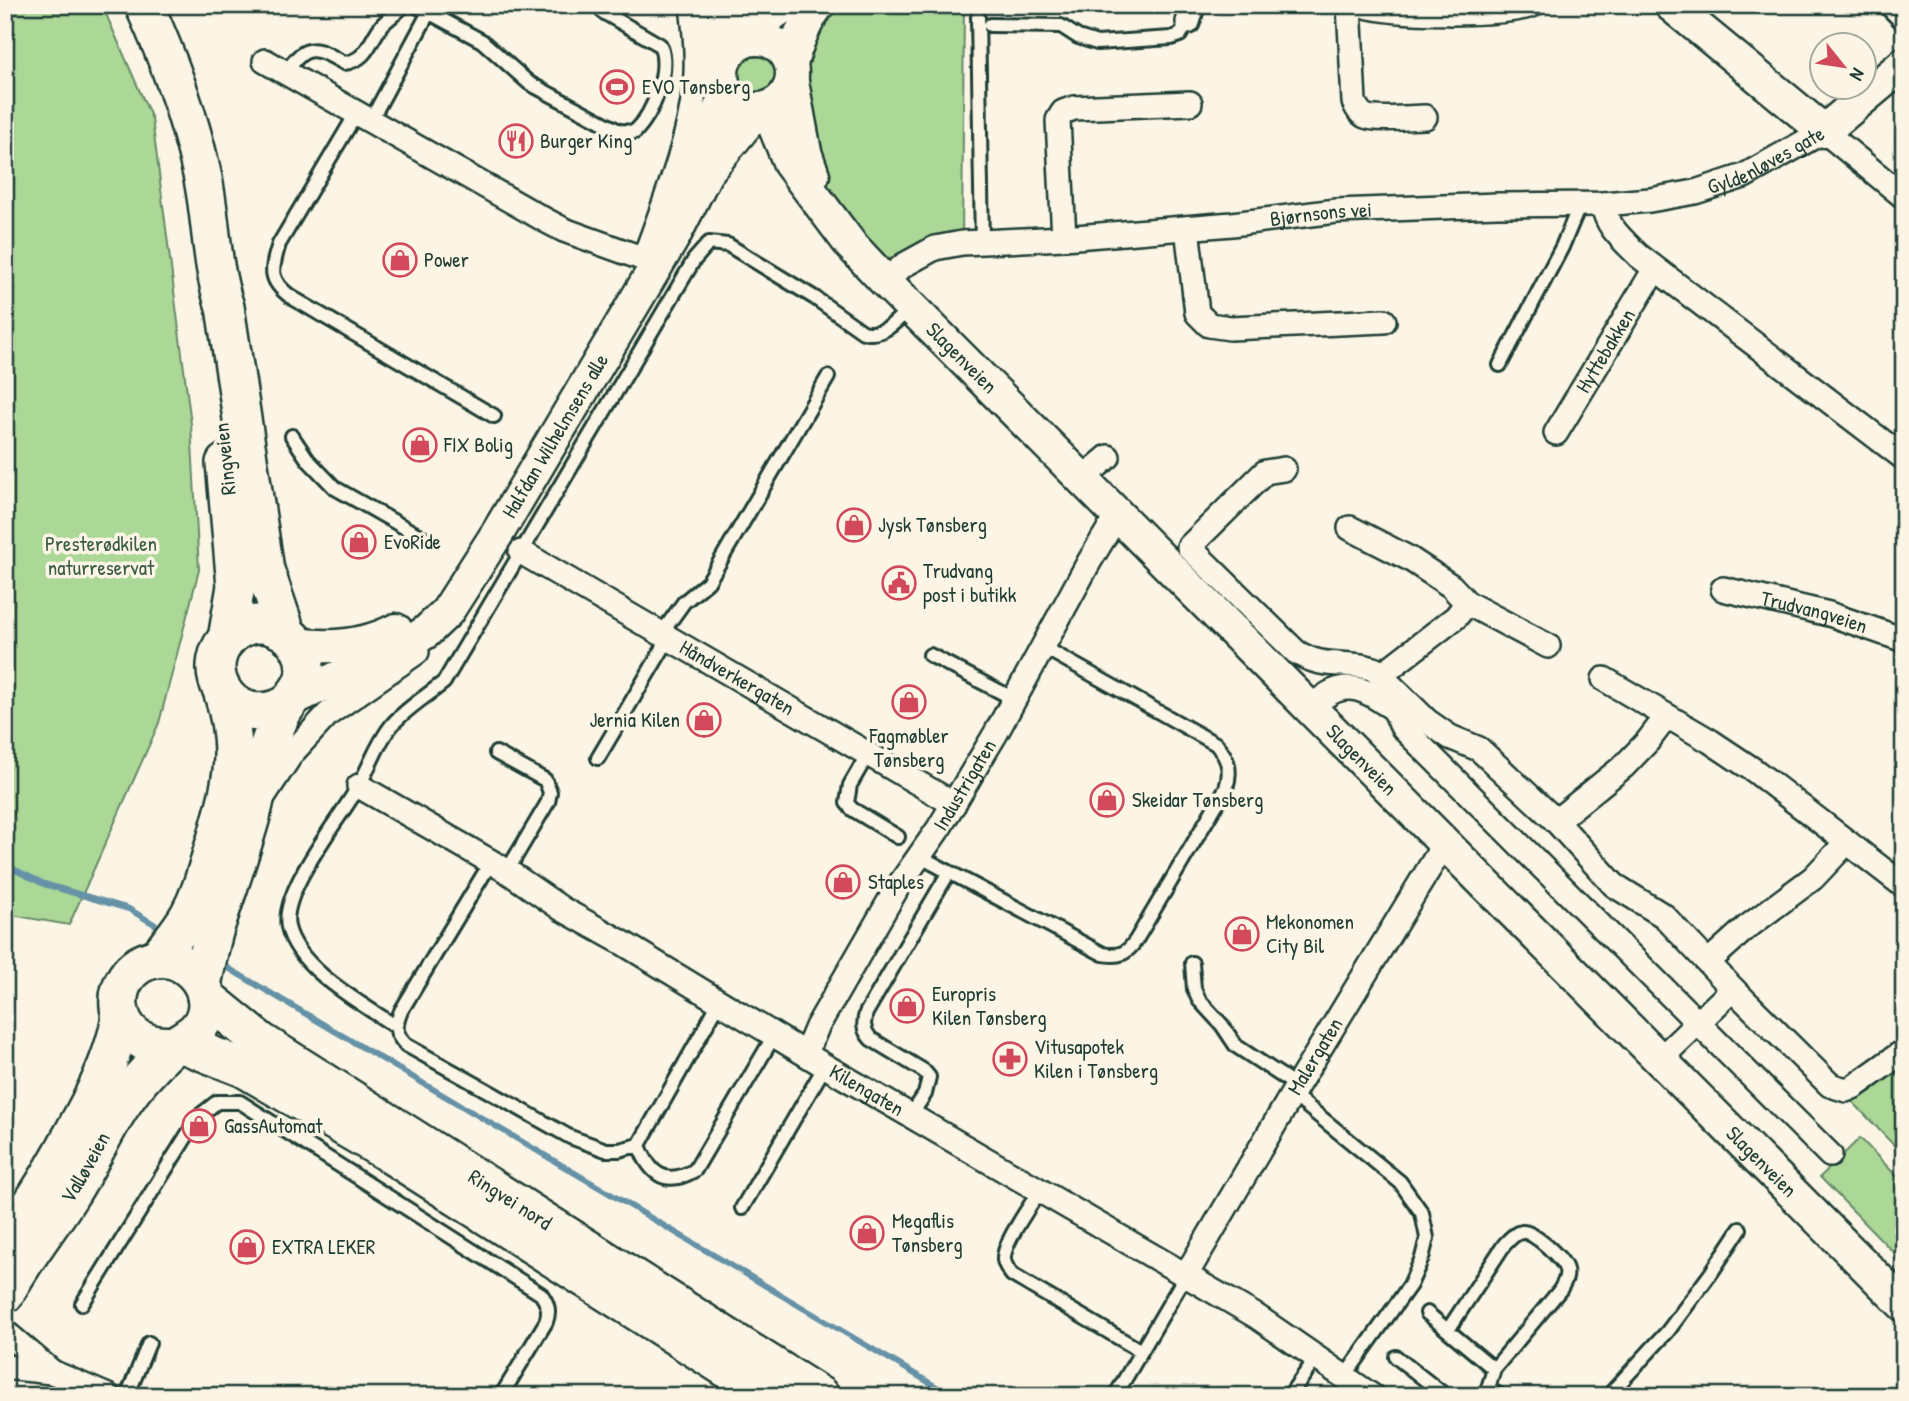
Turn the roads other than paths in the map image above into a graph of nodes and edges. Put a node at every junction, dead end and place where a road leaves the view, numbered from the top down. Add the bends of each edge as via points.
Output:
1 (144, 5) edge
2 (404, 5) edge
3 (415, 5) edge
4 (692, 5) edge
5 (714, 5) edge
6 (740, 5) edge
7 (786, 5) edge
8 (818, 5) edge
9 (1349, 5) edge
10 (1362, 5) edge
11 (1532, 5) edge
12 (1884, 5) edge
13 (1676, 7) edge
14 (429, 12) junction
15 (603, 12) dead end
16 (1190, 14) edge
17 (978, 17) dead end
18 (990, 25) dead end
19 (1904, 25) edge
20 (752, 39) junction
21 (265, 61) dead end
22 (1904, 64) edge
23 (286, 73) junction
24 (792, 73) junction
25 (725, 78) junction
26 (1190, 103) dead end
27 (762, 109) junction
28 (1425, 117) dead end
29 (363, 118) junction
30 (1824, 131) junction
31 (1904, 197) edge
32 (1580, 204) junction
33 (1603, 204) junction
34 (824, 209) junction
35 (1187, 228) junction
36 (1064, 238) junction
37 (982, 244) junction
38 (644, 259) junction
39 (1655, 269) junction
40 (215, 278) junction
41 (885, 281) junction
42 (910, 306) junction
43 (1384, 321) dead end
44 (1500, 365) dead end
45 (828, 377) dead end
46 (494, 416) dead end
47 (1556, 433) dead end
48 (292, 436) dead end
49 (1108, 457) dead end
50 (1904, 458) edge
51 (1284, 469) dead end
52 (1083, 478) junction
53 (1118, 514) junction
54 (1350, 528) dead end
55 (423, 538) dead end
56 (521, 552) junction
57 (466, 584) junction
58 (1723, 589) dead end
59 (1467, 603) junction
60 (665, 636) junction
61 (292, 638) junction
62 (227, 639) junction
63 (1904, 640) edge
64 (1548, 646) dead end
65 (1043, 647) junction
66 (930, 655) dead end
67 (1381, 675) junction
68 (1604, 679) dead end
69 (222, 690) junction
70 (1014, 699) junction
71 (290, 702) junction
72 (1311, 708) junction
73 (1404, 709) junction
74 (1667, 716) junction
75 (496, 753) dead end
76 (868, 754) junction
77 (598, 758) dead end
78 (359, 786) junction
79 (954, 804) junction
80 (252, 815) junction
81 (1556, 821) junction
82 (898, 837) dead end
83 (1440, 837) junction
84 (1847, 842) junction
85 (919, 856) junction
86 (499, 867) junction
87 (949, 872) junction
88 (1904, 886) edge
89 (190, 960) junction
90 (1708, 962) junction
91 (1192, 963) dead end
92 (1733, 989) junction
93 (720, 1001) junction
94 (121, 1018) junction
95 (1698, 1024) junction
96 (395, 1026) junction
97 (775, 1034) junction
98 (177, 1044) junction
99 (1904, 1051) edge
100 (816, 1059) junction
101 (1659, 1060) junction
102 (1294, 1090) junction
103 (911, 1115) junction
104 (639, 1145) junction
105 (1830, 1154) dead end
106 (1040, 1190) junction
107 (742, 1208) dead end
108 (1740, 1229) dead end
109 (5, 1240) edge
110 (1185, 1275) junction
111 (5, 1294) edge
112 (82, 1304) dead end
113 (1904, 1305) edge
114 (1427, 1313) dead end
115 (1448, 1330) junction
116 (5, 1332) edge
117 (149, 1343) dead end
118 (1141, 1351) junction
119 (1317, 1357) junction
120 (1396, 1357) dead end
121 (5, 1367) edge
122 (1494, 1368) junction
123 (52, 1372) junction
124 (1347, 1385) edge
125 (1485, 1392) edge
126 (108, 1396) edge
127 (127, 1396) edge
128 (501, 1396) edge
129 (770, 1396) edge
130 (820, 1396) edge
131 (1115, 1396) edge
132 (1289, 1396) edge
133 (1372, 1396) edge
134 (1446, 1396) edge
135 (1500, 1396) edge
136 (1608, 1396) edge

1 - 40 main road, Ringveien via 170,63 192,132 208,210
2 - 23 lane via 382,25 359,60 344,63 314,49 304,51
3 - 14 lane
4 - 38 street via 696,72 690,116
5 - 25 main road
6 - 20 main road
7 - 20 main road via 771,15
8 - 24 main road via 797,42
9 - 28 street via 1358,110 1373,117
10 - 11 street via 1412,12
12 - 19 lane
13 - 30 main road
14 - 15 lane via 482,41 529,82 619,131 635,132 652,108 664,53 660,46
14 - 29 lane
16 - 18 lane via 1180,35 1171,38 1097,43 1061,26
17 - 37 lane
20 - 24 main road via 780,47
20 - 25 main road via 735,46
21 - 23 street
22 - 30 main road, Gyldenløves gate
23 - 29 street
24 - 27 main road via 783,98
24 - 34 main road, Slagenveien via 805,152
25 - 27 main road via 735,102
25 - 38 main road, Halfdan Wilhelmsens alle via 665,225
26 - 36 street via 1063,112 1058,120
27 - 34 main road, Slagenveien via 790,164
27 - 57 main road, Halfdan Wilhelmsens alle via 706,173 674,236
29 - 38 street via 544,220
29 - 46 lane via 279,244 273,278 291,298
30 - 31 street
30 - 33 street, Gyldenløves gate via 1744,176 1695,192
32 - 33 street, Bjørnsons vei
32 - 35 street, Bjørnsons vei via 1336,211
32 - 44 lane
33 - 39 street via 1612,228
34 - 41 main road, Slagenveien
35 - 36 street, Bjørnsons vei
35 - 43 street via 1197,313 1209,325
36 - 37 street, Bjørnsons vei
37 - 41 street, Bjørnsons vei via 935,248
38 - 61 main road, Halfdan Wilhelmsens alle via 471,547 434,599 394,631 365,642 343,647
39 - 47 street, Hyttebakken
39 - 50 street
40 - 61 main road, Ringveien via 225,307 265,570
40 - 62 main road, Ringveien via 211,308 236,576
41 - 42 main road, Slagenveien
42 - 52 main road, Slagenveien
42 - 56 lane via 895,324 872,334 863,332 728,245 709,243 694,260
45 - 60 lane via 708,582 684,602
48 - 55 lane via 335,488
49 - 52 street
51 - 67 street via 1265,472 1189,547 1296,652 1326,665 1365,666
52 - 53 main road, Slagenveien
53 - 65 street, Industrigaten
53 - 72 main road, Slagenveien
54 - 59 street via 1410,559 1451,586
56 - 60 street, Håndverkergaten
56 - 78 lane via 444,682 392,725 377,745
57 - 71 main road, Halfdan Wilhelmsens alle via 426,632
57 - 80 street via 451,619 432,641 328,714 292,753
58 - 63 street, Trudvangveien via 1829,614
59 - 64 street
59 - 67 street via 1456,617
60 - 76 street, Håndverkergaten
60 - 77 lane
61 - 62 main road via 271,625 255,624
61 - 71 main road, Ringveien via 304,658 305,673
62 - 69 main road, Ringveien via 217,658
65 - 70 street, Industrigaten
65 - 87 lane via 1216,744 1229,767 1226,788 1124,954 1103,954
66 - 70 lane
67 - 73 street
68 - 74 street
69 - 71 main road via 229,700 251,712 264,713
69 - 89 main road, Valløveien via 234,748 231,785 201,890
70 - 79 street, Industrigaten
71 - 80 main road, Ringveien via 267,750
72 - 73 street via 1348,687 1366,690
72 - 83 main road, Slagenveien
73 - 81 street via 1479,749
73 - 95 street via 1399,724 1404,730
74 - 81 street via 1624,766
74 - 84 street via 1755,771
75 - 86 lane via 545,780 550,792 548,802
76 - 79 street, Håndverkergaten
76 - 82 lane via 850,785 847,803
78 - 86 street, Kilengaten
78 - 96 lane via 299,880 287,925 305,959
79 - 85 street, Industrigaten
80 - 89 main road, Ringveien
81 - 90 street via 1614,885 1664,916
83 - 101 main road, Slagenveien
83 - 102 street, Malergaten via 1438,854
84 - 88 street
84 - 90 street via 1813,878
85 - 87 lane
85 - 100 street, Industrigaten via 830,1004
86 - 93 street, Kilengaten
86 - 96 lane
87 - 103 lane via 863,1024 871,1039 929,1077 925,1094
89 - 94 main road, Valløveien via 142,964 129,973 118,1003
89 - 98 main road, Valløveien via 206,1011 192,1036
89 - 130 main road, Ringvei nord via 261,1042
90 - 92 street
91 - 102 lane via 1199,1000 1236,1046
92 - 95 street
92 - 99 street via 1836,1088 1854,1086
93 - 97 street, Kilengaten
93 - 104 lane
94 - 98 main road via 143,1042 158,1047
94 - 109 main road, Valløveien via 98,1089 47,1181
95 - 101 street
95 - 105 street
96 - 104 lane via 406,1045 570,1137 606,1150
97 - 100 street, Kilengaten
97 - 104 lane via 695,1170 669,1179 651,1169
98 - 111 main road, Valløveien via 124,1101
98 - 129 main road, Ringvei nord via 244,1068 385,1151
100 - 103 street, Kilengaten
100 - 107 lane
101 - 113 main road, Slagenveien
102 - 110 street, Malergaten
102 - 124 lane via 1400,1181 1422,1213 1427,1238 1410,1285
103 - 106 street, Kilengaten
106 - 110 street, Kilengaten
106 - 118 lane via 1007,1244 1007,1269
108 - 136 lane via 1668,1331
110 - 118 lane
110 - 119 street, Kilengaten
112 - 128 lane via 199,1116 216,1102 240,1102 541,1294 549,1313 546,1322
114 - 115 lane
115 - 122 lane
115 - 122 lane via 1504,1245 1514,1235 1532,1233 1562,1260 1566,1280
116 - 123 street
117 - 127 lane
118 - 131 lane
119 - 124 street, Kilengaten
119 - 132 lane
120 - 134 lane
121 - 123 street
122 - 125 lane
123 - 126 street
124 - 133 street, Kilengaten
125 - 135 lane

